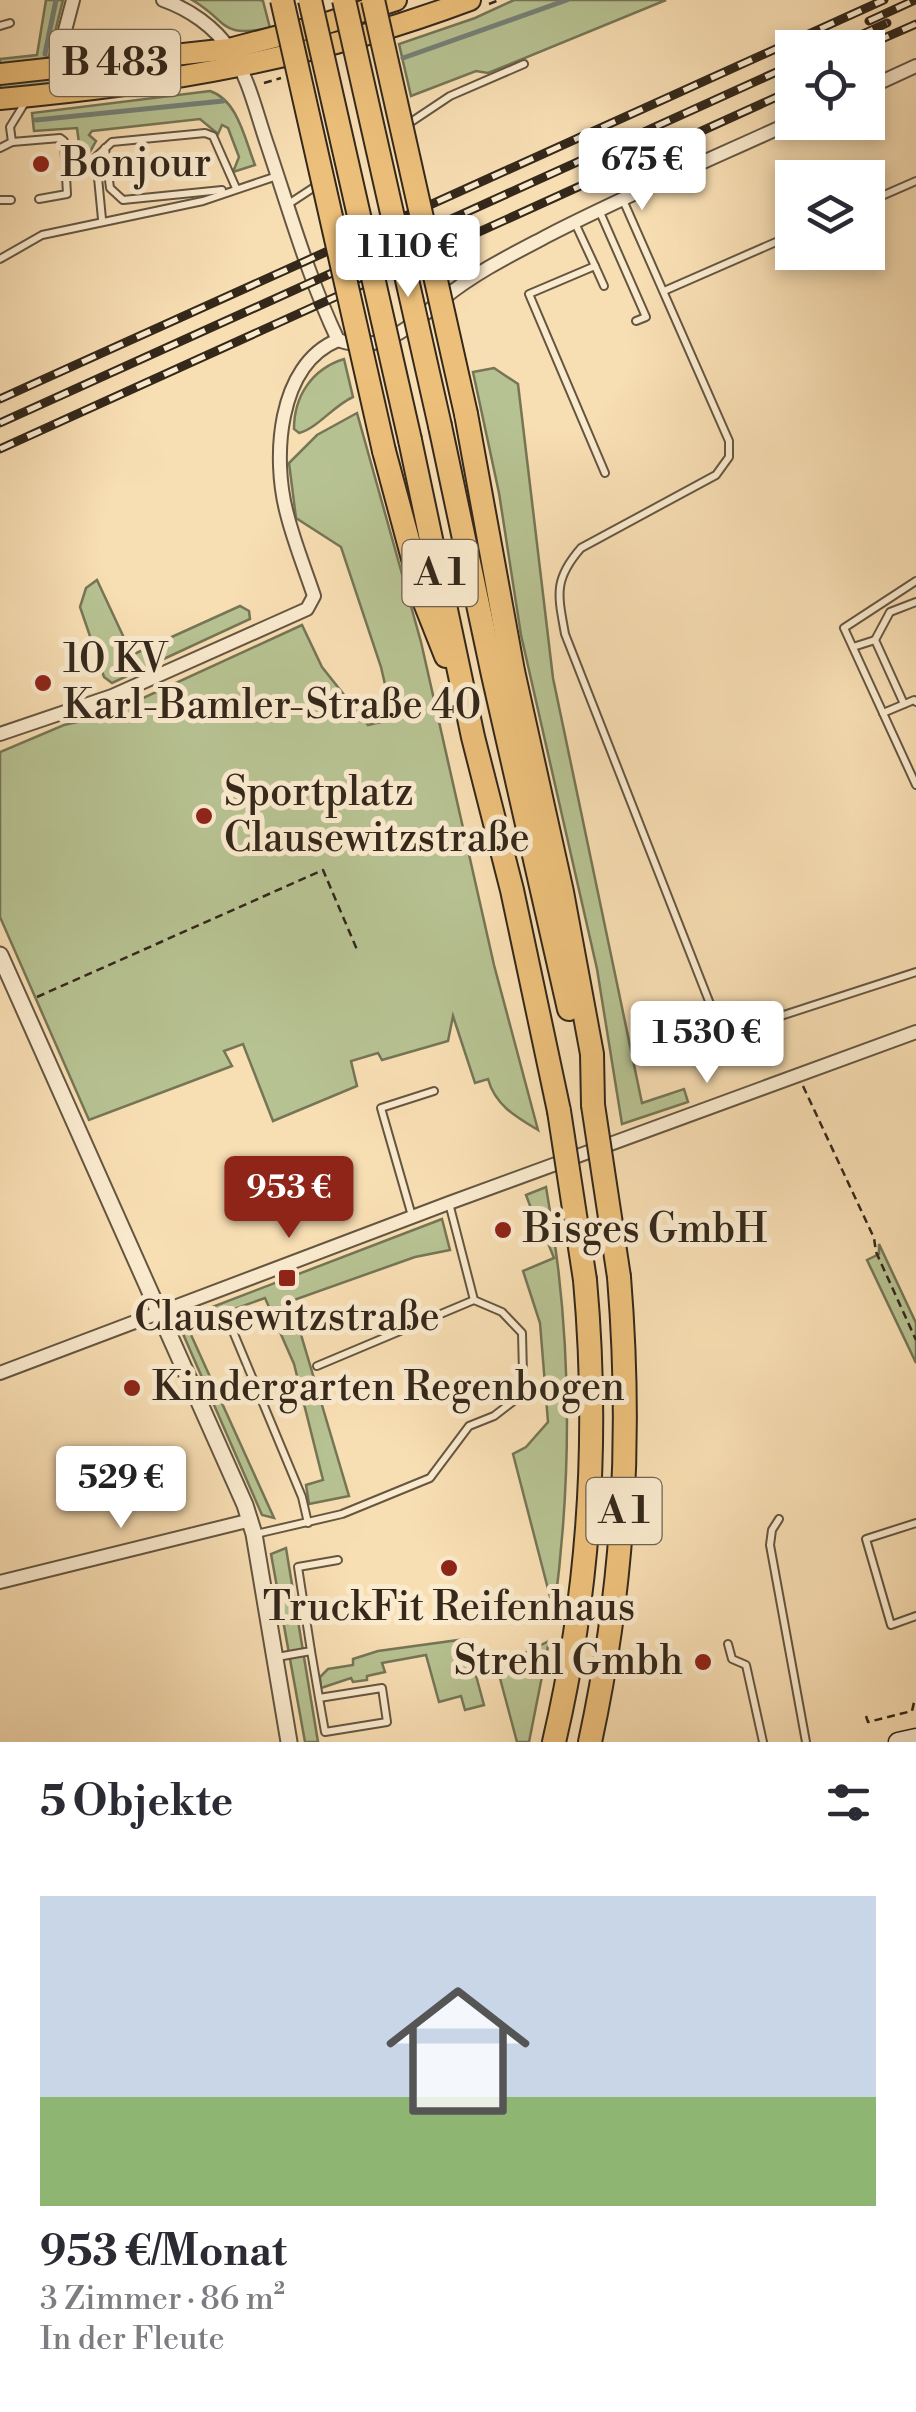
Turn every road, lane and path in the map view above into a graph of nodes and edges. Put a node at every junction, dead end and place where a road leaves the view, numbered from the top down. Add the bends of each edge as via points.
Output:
1 (73, 0) edge
2 (163, 0) edge
3 (282, 0) edge
4 (310, 0) edge
5 (396, 0) edge
6 (470, 0) edge
7 (363, 2) edge
8 (10, 23) dead end
9 (0, 26) edge
10 (234, 58) junction
11 (524, 64) dead end
12 (916, 66) edge
13 (50, 70) junction
14 (0, 74) edge
15 (885, 80) edge
16 (30, 96) junction
17 (0, 98) edge
18 (401, 129) dead end
19 (775, 130) edge
20 (384, 140) dead end
21 (12, 142) junction
22 (105, 146) junction
23 (0, 148) edge
24 (368, 151) dead end
25 (352, 162) dead end
26 (278, 176) junction
27 (916, 181) edge
28 (232, 189) junction
29 (885, 195) edge
30 (39, 198) dead end
31 (623, 198) junction
32 (0, 200) edge
33 (12, 200) dead end
34 (286, 206) junction
35 (599, 210) junction
36 (102, 220) junction
37 (575, 222) junction
38 (775, 242) edge
39 (0, 260) edge
40 (595, 266) junction
41 (604, 286) dead end
42 (664, 291) junction
43 (636, 321) dead end
44 (338, 340) junction
45 (605, 474) dead end
46 (916, 580) edge
47 (886, 601) junction
48 (916, 602) edge
49 (890, 612) junction
50 (875, 640) junction
51 (853, 648) junction
52 (916, 702) edge
53 (904, 704) junction
54 (466, 706) junction
55 (883, 713) junction
56 (0, 734) edge
57 (916, 785) edge
58 (358, 952) dead end
59 (0, 954) edge
60 (916, 972) edge
61 (22, 1004) junction
62 (916, 1032) edge
63 (798, 1076) junction
64 (434, 1091) dead end
65 (592, 1105) junction
66 (448, 1203) junction
67 (413, 1217) junction
68 (474, 1300) junction
69 (160, 1313) junction
70 (232, 1329) dead end
71 (916, 1340) edge
72 (317, 1366) dead end
73 (0, 1373) edge
74 (779, 1519) dead end
75 (308, 1522) junction
76 (916, 1524) edge
77 (253, 1527) junction
78 (338, 1560) dead end
79 (0, 1582) edge
80 (916, 1616) edge
81 (728, 1644) dead end
82 (312, 1652) junction
83 (276, 1658) junction
84 (319, 1698) junction
85 (915, 1698) edge
86 (866, 1716) dead end
87 (916, 1738) edge
88 (289, 1742) edge
89 (554, 1742) edge
90 (590, 1742) edge
91 (763, 1742) edge
92 (806, 1742) edge
93 (898, 1742) edge

1 - 13 street
2 - 10 street via 202,20
3 - 54 highway, A 1, bridge via 384,451 425,603
4 - 54 highway, A 1, bridge
5 - 7 main road, B 483
6 - 10 main road, B 483 via 312,52
7 - 10 main road, B 483
7 - 65 highway, A 1, bridge via 440,426
7 - 65 highway, bridge via 466,414 592,1054
8 - 9 lane
10 - 13 main road, B 483
10 - 16 main road, B 483 via 110,88
10 - 26 street
11 - 18 lane via 450,96
12 - 15 street
13 - 14 main road, B 483
16 - 17 main road, B 483
16 - 21 lane via 10,127
19 - 31 street
20 - 24 lane
21 - 23 lane
21 - 30 lane via 64,142 67,194
22 - 28 lane via 213,136
22 - 28 lane via 110,188 123,200
22 - 36 lane via 96,157
25 - 34 lane
26 - 28 lane
26 - 34 street
27 - 29 lane
28 - 36 lane
31 - 35 street
31 - 42 lane
32 - 33 lane
34 - 44 street
35 - 37 street
35 - 43 lane via 646,316
36 - 39 lane via 42,235
37 - 40 lane
37 - 44 street via 477,275 392,340 361,346
38 - 42 lane
40 - 41 lane
40 - 45 lane via 529,294
42 - 60 lane via 730,440 730,457 716,475 581,548 557,590 565,634 716,1019 732,1028 750,1026
44 - 56 street via 321,347 290,392 282,444 286,511 313,604 112,696
46 - 47 lane
47 - 49 lane
47 - 51 lane via 844,628
48 - 49 lane
49 - 50 lane
50 - 51 lane
50 - 53 lane
51 - 55 lane
52 - 53 lane
53 - 55 lane
54 - 89 highway, A 1, bridge via 559,1112 585,1280 593,1427 582,1588
55 - 57 lane
58 - 61 path via 323,870
59 - 61 street
61 - 69 street
62 - 63 street
63 - 66 street
63 - 71 path
64 - 67 lane via 381,1108
65 - 90 highway, A 1, bridge via 619,1277 627,1453 618,1584
66 - 67 street
66 - 68 lane
67 - 69 street
68 - 72 lane
68 - 75 lane via 502,1312 522,1333 520,1396 469,1426 430,1478
69 - 73 street
69 - 77 street
70 - 75 lane
74 - 92 lane via 770,1545
75 - 77 lane
76 - 80 lane via 866,1539 891,1625
77 - 79 street
77 - 83 street
78 - 82 lane via 298,1567
81 - 91 lane via 732,1659 746,1665
82 - 83 lane
82 - 84 lane
83 - 88 street
84 - 84 lane via 382,1688 387,1722 325,1732
85 - 86 path via 912,1711 868,1722
87 - 93 main road

